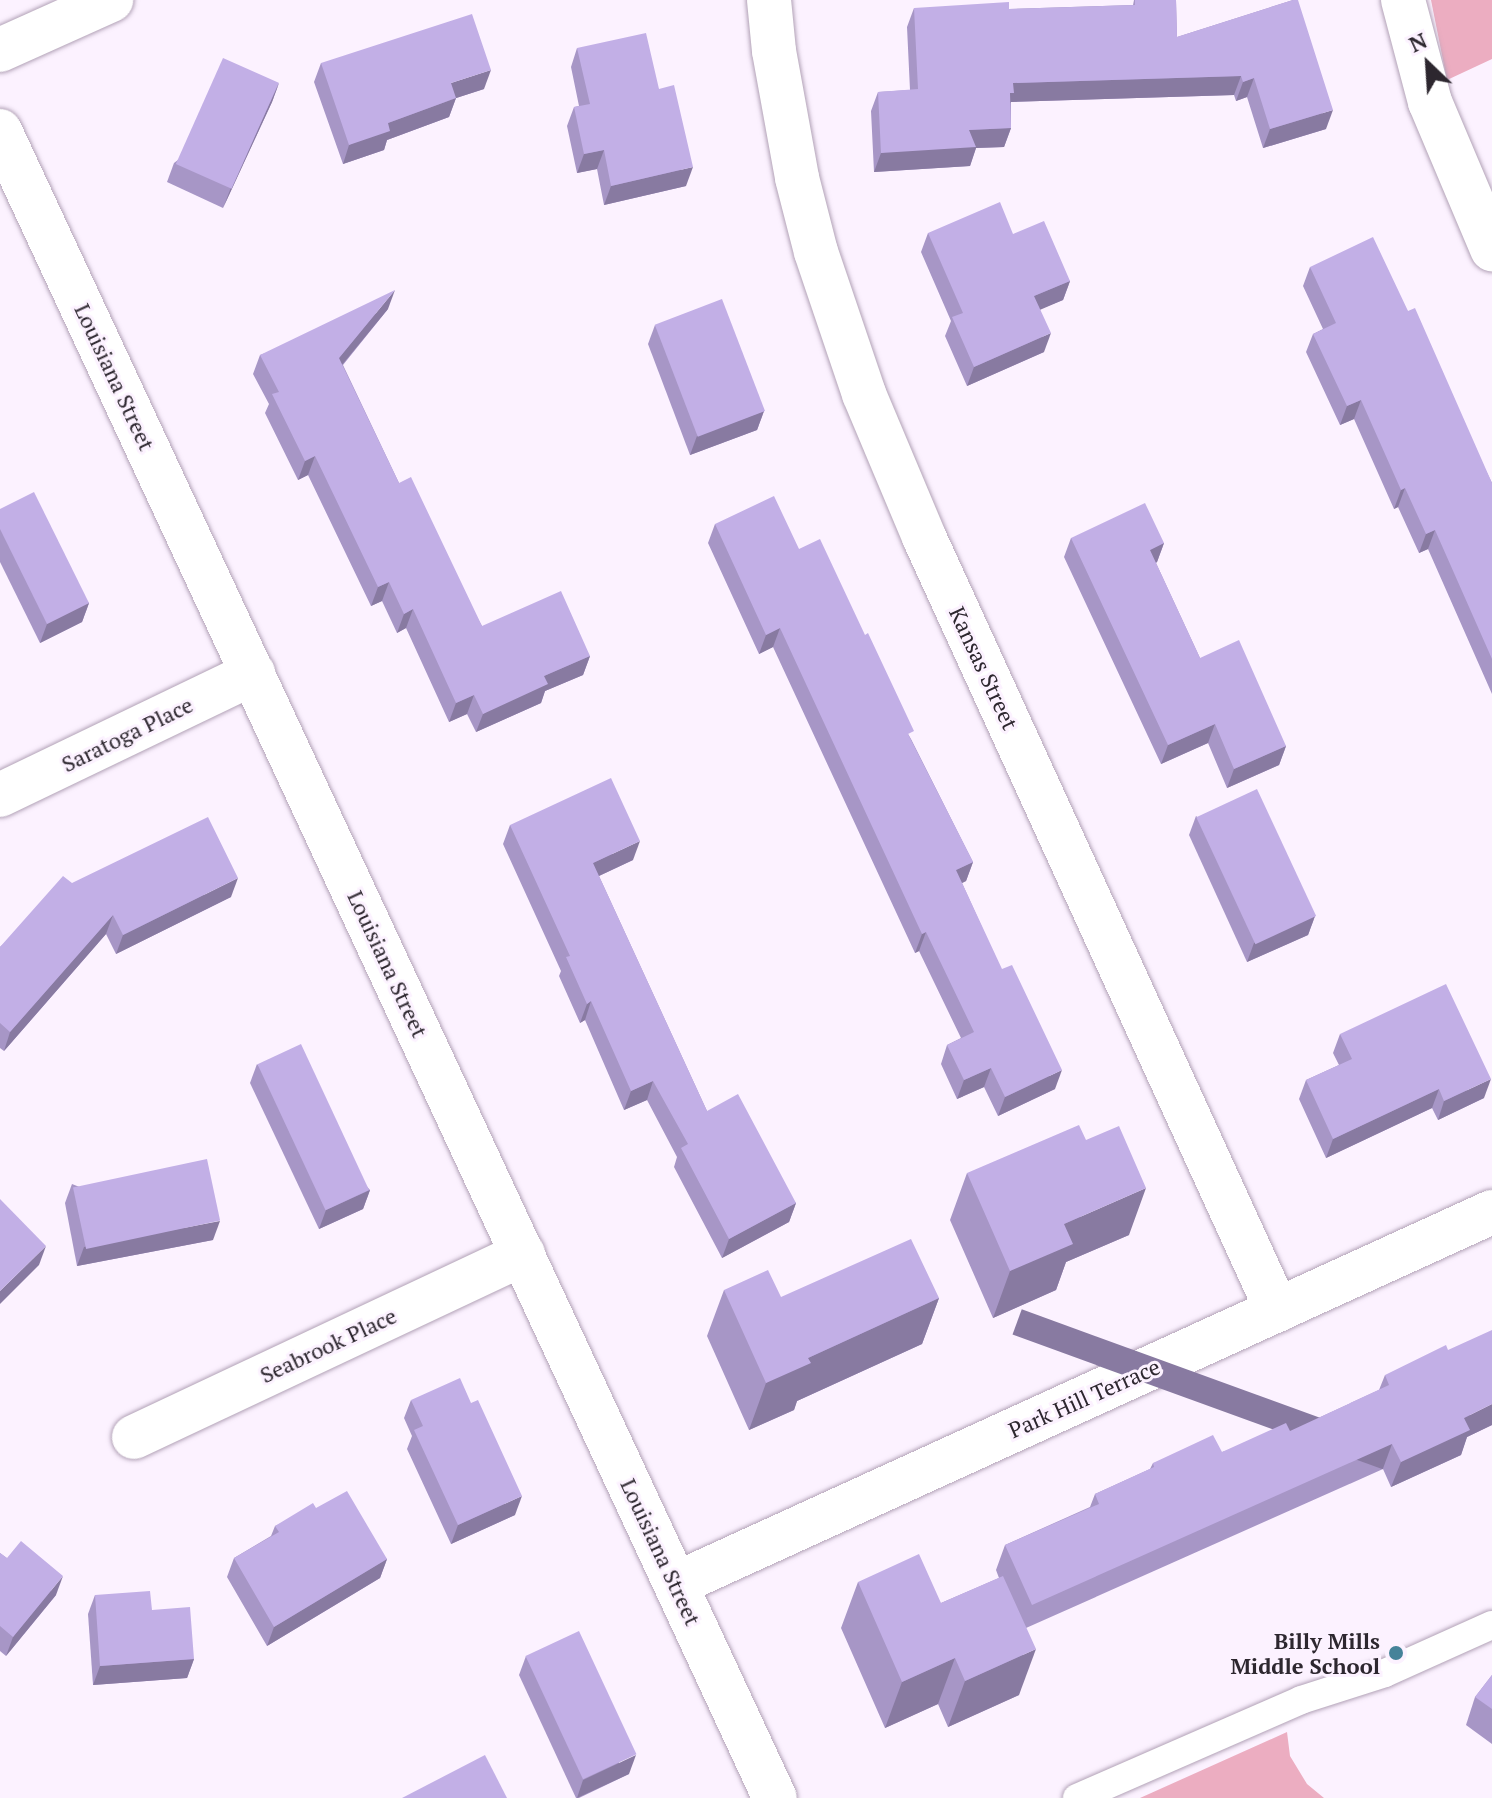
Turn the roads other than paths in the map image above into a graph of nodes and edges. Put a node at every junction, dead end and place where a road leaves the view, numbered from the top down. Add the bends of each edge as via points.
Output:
1 (111, 0) edge
2 (769, 0) edge
3 (1403, 0) edge
4 (0, 50) edge
5 (0, 131) edge
6 (1492, 249) edge
7 (253, 673) junction
8 (0, 795) edge
9 (1492, 1212) edge
10 (523, 1254) junction
11 (1277, 1310) junction
12 (134, 1437) dead end
13 (676, 1584) junction
14 (1492, 1625) edge
15 (775, 1798) edge
16 (1077, 1798) edge

1 - 4 street
2 - 11 street, Kansas Street via 797,178 864,394 924,537
3 - 6 street via 1430,102
5 - 7 street, Louisiana Street
7 - 8 street, Saratoga Place
7 - 10 street, Louisiana Street
9 - 11 street, Park Hill Terrace
10 - 12 street, Seabrook Place
10 - 13 street, Louisiana Street
11 - 13 street, Park Hill Terrace
13 - 15 street, Louisiana Street
14 - 16 lane via 1385,1673 1301,1700

